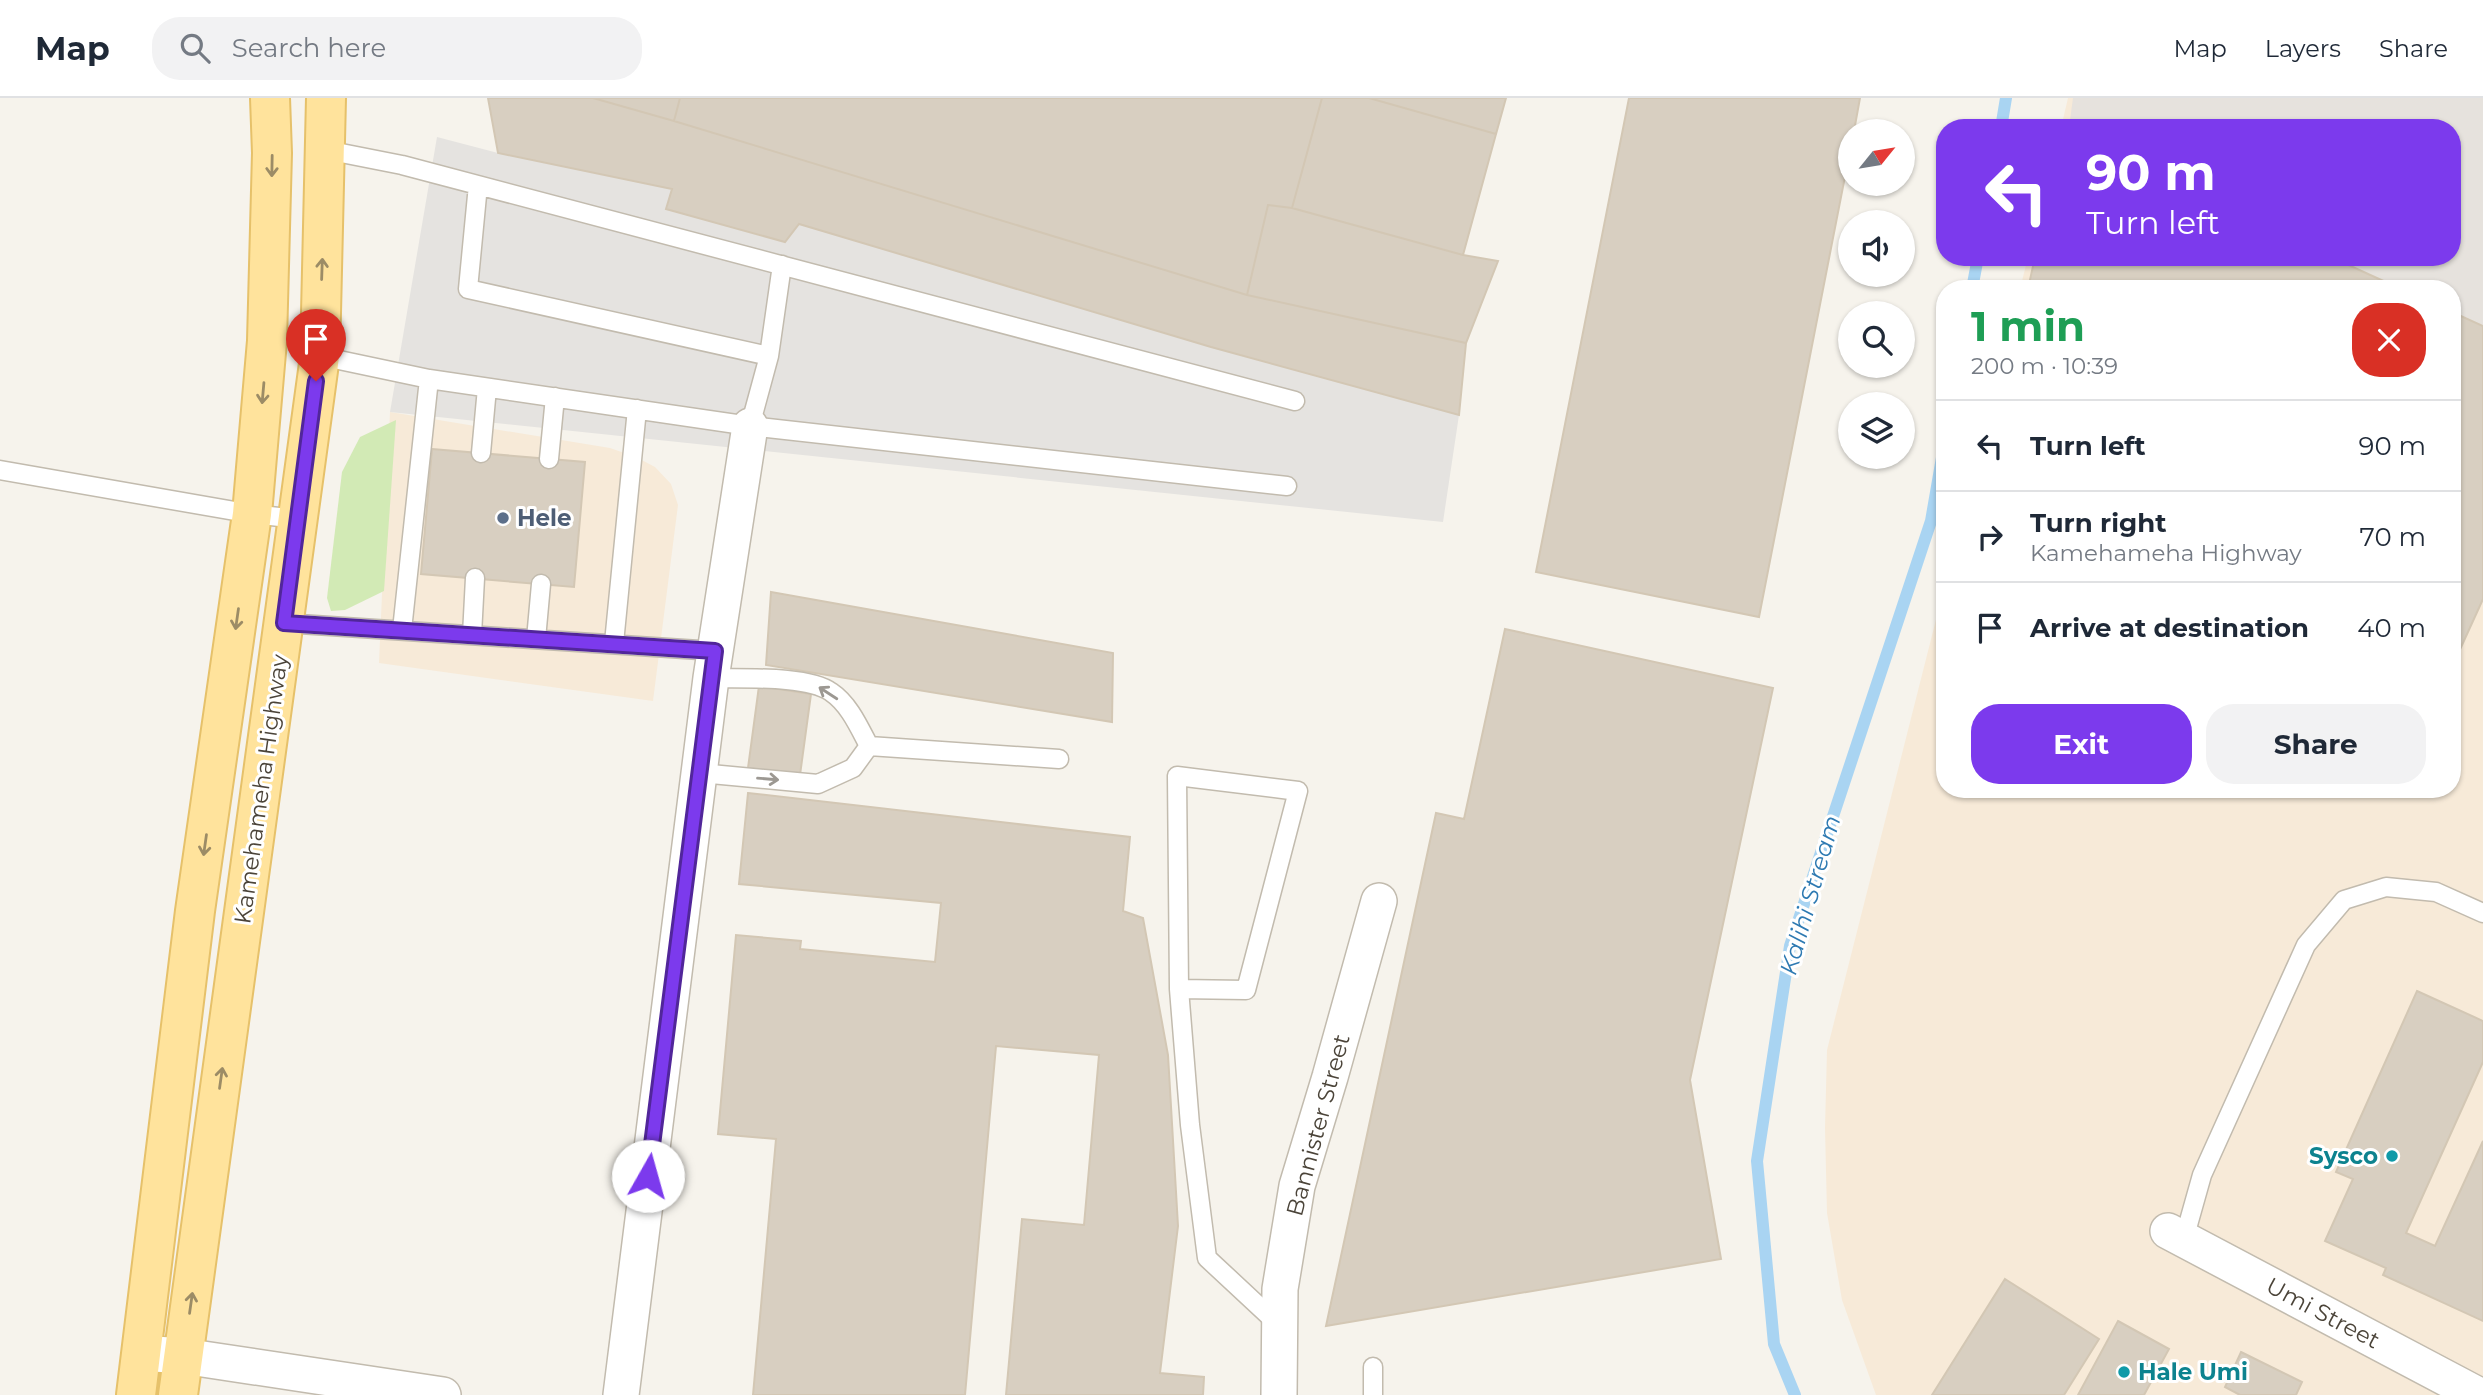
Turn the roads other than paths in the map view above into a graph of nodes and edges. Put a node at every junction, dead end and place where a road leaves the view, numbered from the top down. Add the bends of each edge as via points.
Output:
1 (270, 98) edge
2 (326, 98) edge
3 (326, 150) junction
4 (478, 185) junction
5 (782, 265) junction
6 (320, 356) junction
7 (769, 356) junction
8 (429, 379) junction
9 (487, 388) junction
10 (555, 397) junction
11 (1295, 401) dead end
12 (637, 409) junction
13 (750, 426) junction
14 (481, 453) dead end
15 (549, 459) dead end
16 (0, 470) edge
17 (1287, 486) dead end
18 (252, 514) junction
19 (298, 519) junction
20 (475, 579) dead end
21 (541, 584) dead end
22 (284, 623) junction
23 (402, 630) junction
24 (472, 635) junction
25 (536, 639) junction
26 (614, 643) junction
27 (713, 664) junction
28 (869, 746) junction
29 (1059, 759) dead end
30 (700, 773) junction
31 (1379, 901) dead end
32 (2483, 912) edge
33 (1179, 989) junction
34 (2176, 1235) joint
35 (1279, 1325) junction
36 (141, 1353) junction
37 (183, 1356) junction
38 (1373, 1367) dead end
39 (136, 1395) edge
40 (178, 1395) edge
41 (443, 1395) edge
42 (621, 1395) edge
43 (1279, 1395) edge
44 (1373, 1395) edge
45 (2478, 1395) edge

1 -> 18 main road, Kamehameha Highway via 267,341
2 - 3 main road, Kamehameha Highway
3 - 4 lane
6 -> 3 main road, Kamehameha Highway
4 - 5 lane
4 - 7 lane via 468,289
5 - 7 lane
5 - 11 lane
6 - 8 lane
6 - 19 main road, Kamehameha Highway
7 - 13 lane
8 - 9 lane
8 - 23 lane
9 - 10 lane
9 - 14 lane
10 - 12 lane
10 - 15 lane
12 - 13 lane
12 - 26 lane
13 - 17 lane
13 - 27 street
16 - 18 lane
18 - 19 lane
18 -> 36 main road, Kamehameha Highway via 195,911
19 - 22 main road, Kamehameha Highway
20 - 24 lane
21 - 25 lane
22 - 23 lane
37 -> 22 main road, Kamehameha Highway
23 - 24 lane
24 - 25 lane
25 - 26 lane
26 - 27 lane
28 -> 27 lane via 850,712 832,692 809,682
27 - 30 street
28 - 29 lane
30 -> 28 lane via 818,784 853,768
30 - 42 street
31 - 35 street, Bannister Street via 1297,1186 1280,1289
32 - 34 lane via 2436,892 2386,887 2344,900 2306,944
33 - 33 lane via 1177,776 1298,791 1246,990
33 - 35 lane via 1190,1125 1208,1258
34 - 45 street, Umi Street
35 - 43 street, Bannister Street
36 - 37 street
36 - 39 main road, Kamehameha Highway
37 - 40 main road, Kamehameha Highway
37 - 41 street
38 - 44 lane

